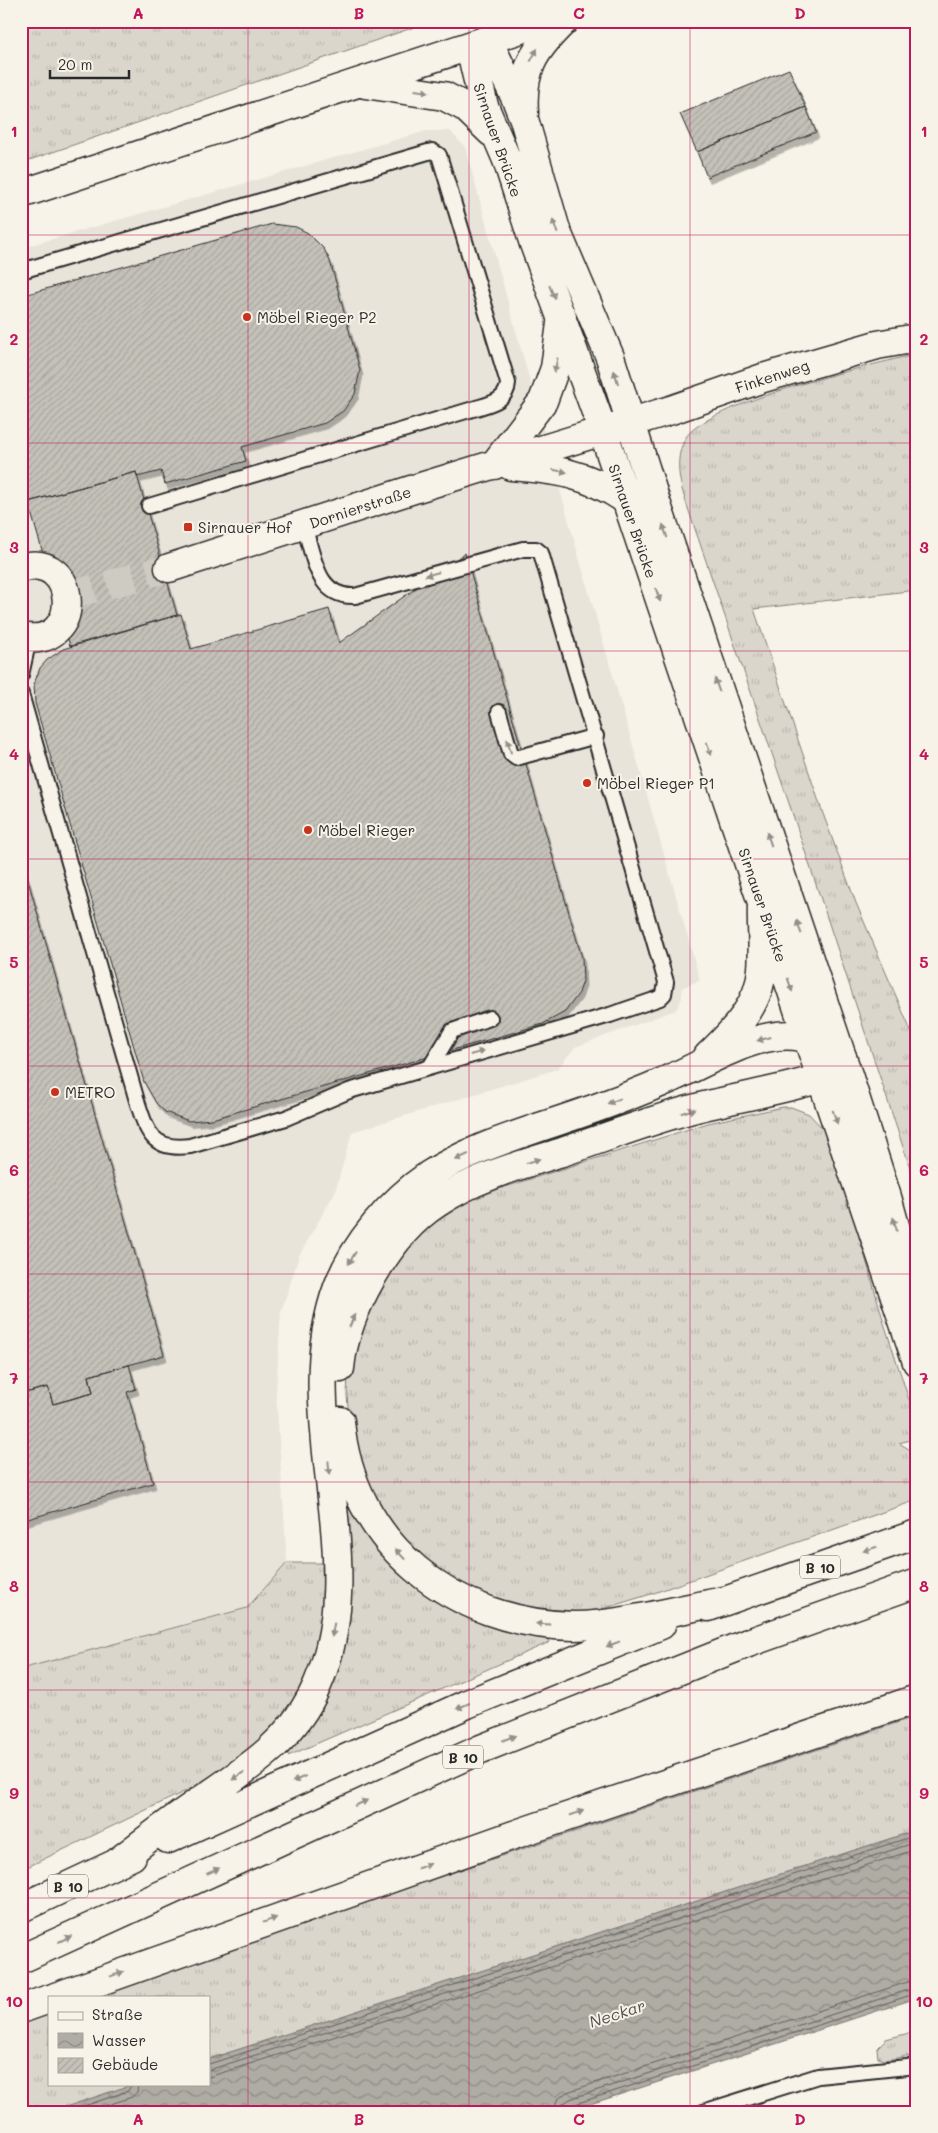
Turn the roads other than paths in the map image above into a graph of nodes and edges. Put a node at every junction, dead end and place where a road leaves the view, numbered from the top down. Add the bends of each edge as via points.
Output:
1 (545, 21) edge
2 (564, 21) edge
3 (481, 42) junction
4 (356, 83) junction
5 (524, 119) junction
6 (497, 137) junction
7 (21, 194) edge
8 (21, 271) edge
9 (562, 316) junction
10 (917, 338) edge
11 (630, 423) junction
12 (603, 432) junction
13 (494, 465) junction
14 (626, 499) junction
15 (149, 506) dead end
16 (304, 526) junction
17 (21, 568) edge
18 (170, 568) tunnel mouth
19 (25, 638) edge
20 (21, 675) edge
21 (21, 694) edge
22 (499, 712) dead end
23 (596, 736) junction
24 (762, 903) junction
25 (490, 1018) dead end
26 (808, 1037) junction
27 (698, 1066) junction
28 (430, 1067) junction
29 (837, 1069) junction
30 (917, 1305) edge
31 (917, 1362) edge
32 (917, 1534) edge
33 (917, 1583) edge
34 (724, 1601) junction
35 (917, 1699) edge
36 (115, 1864) junction
37 (21, 1908) edge
38 (21, 1960) edge
39 (58, 1996) edge
40 (48, 1999) edge
41 (21, 2009) edge
42 (917, 2066) edge
43 (703, 2112) edge

1 - 3 main road
5 -> 2 main road via 524,82 532,56
3 - 4 main road
3 - 5 main road, Sirnauer Brücke via 496,57
3 - 6 main road, Sirnauer Brücke via 474,54 474,64 484,106
4 -> 6 main road via 444,96 465,107
4 - 7 main road
11 -> 5 main road, Sirnauer Brücke via 610,357 556,230
6 -> 9 main road, Sirnauer Brücke
8 - 15 lane via 428,152 439,155 508,383 505,396 473,409
9 - 12 main road, Sirnauer Brücke
9 -> 13 main road via 555,368 543,401
10 - 11 main road, Finkenweg via 834,356
11 - 12 main road, Dornierstraße
29 -> 11 main road, Sirnauer Brücke
12 - 13 main road, Dornierstraße
12 - 14 main road, Sirnauer Brücke
13 -> 14 main road, Dornierstraße via 565,471 605,486
13 - 16 main road, Dornierstraße
14 -> 24 main road, Sirnauer Brücke
16 - 18 main road, Dornierstraße
23 -> 16 lane via 541,553 536,549 523,549 355,596 345,596 327,588 322,580
17 - 19 main road via 34,566 49,570 63,584 68,602 66,615 58,627 45,636
19 - 20 lane
21 - 28 lane via 137,1101 147,1129 156,1141 171,1147 190,1146 286,1118 349,1091
23 -> 22 lane via 520,758 513,757
28 -> 23 lane via 610,1015 660,998 666,988
24 -> 26 main road, Sirnauer Brücke
24 - 27 main road via 762,968 756,997 738,1024
25 - 28 lane via 452,1031
26 -> 27 main road via 765,1038
26 - 29 main road via 831,1048
27 -> 36 main road via 590,1111 459,1157 406,1194 362,1243 338,1288 331,1313 324,1370 338,1580 334,1630 321,1675 296,1720 259,1760
30 -> 29 main road, Sirnauer Brücke via 887,1197
29 -> 31 main road, Sirnauer Brücke
34 -> 29 main road via 609,1623 576,1626 533,1624 475,1606 426,1578 385,1537 357,1487 347,1456 339,1407 340,1366 345,1338 367,1287 398,1240 435,1204 463,1187 499,1172 698,1108
32 -> 34 main road, B 10
38 -> 33 main road, B 10 via 481,1750 748,1643
34 -> 36 main road, B 10 via 467,1704
39 -> 35 main road via 525,1831
36 - 37 main road, B 10
40 - 41 main road
42 - 43 lane via 818,2076

